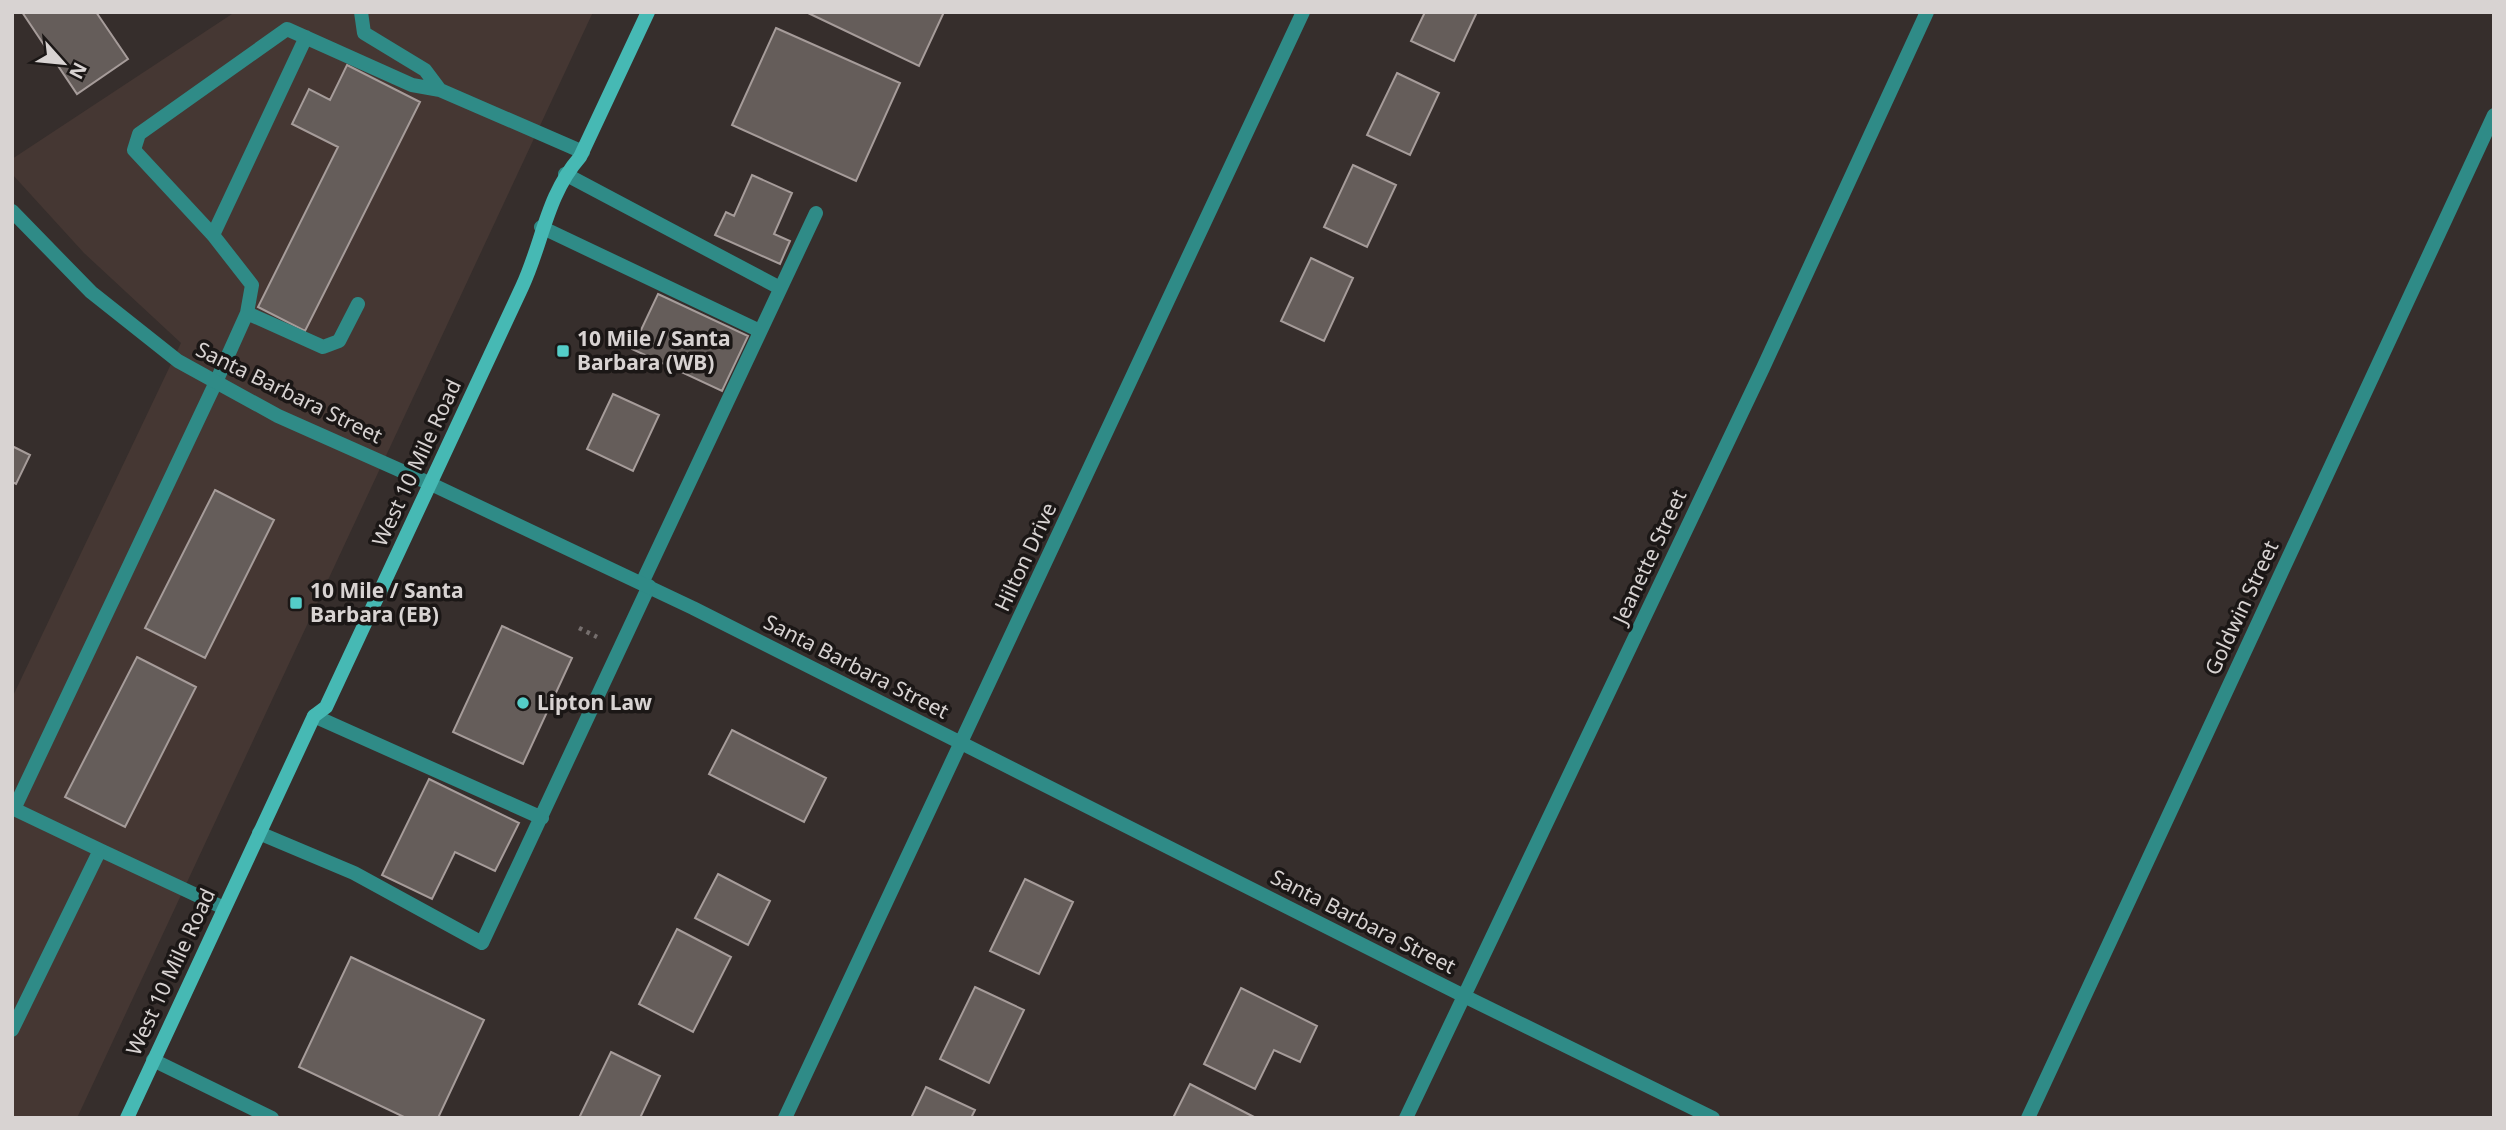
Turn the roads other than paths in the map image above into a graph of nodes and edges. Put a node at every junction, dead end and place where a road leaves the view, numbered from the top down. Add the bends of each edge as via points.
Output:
1 (361, 12) edge
2 (648, 12) edge
3 (1303, 12) edge
4 (1927, 12) edge
5 (306, 37) junction
6 (440, 90) junction
7 (2494, 116) edge
8 (583, 152) junction
9 (565, 174) junction
10 (12, 211) edge
11 (816, 213) dead end
12 (541, 227) junction
13 (213, 235) junction
14 (780, 288) junction
15 (358, 303) dead end
16 (247, 313) junction
17 (760, 331) junction
18 (216, 382) junction
19 (431, 484) junction
20 (646, 585) junction
21 (314, 716) junction
22 (962, 744) junction
23 (542, 818) junction
24 (259, 832) junction
25 (100, 850) junction
26 (224, 908) junction
27 (1464, 996) junction
28 (12, 1030) edge
29 (153, 1060) junction
30 (127, 1118) edge
31 (272, 1118) edge
32 (785, 1118) edge
33 (1406, 1118) edge
34 (1713, 1118) edge
35 (2028, 1118) edge

1 - 6 street via 364,33 425,70
2 - 8 main road, West 10 Mile Road
3 - 22 street, Hilton Drive
4 - 27 street, Jeanette Street
5 - 6 street via 412,85
5 - 13 street
5 - 13 street via 287,29 139,134 134,150
6 - 8 street
7 - 35 street, Goldwin Street
8 - 9 main road, West 10 Mile Road
9 - 12 main road, West 10 Mile Road
9 - 14 street
10 - 18 street, Santa Barbara Street via 91,292 177,361
11 - 14 street
12 - 17 street
12 - 19 main road, West 10 Mile Road via 530,269
13 - 16 street via 253,285
14 - 17 street
15 - 16 street via 339,341 323,347
16 - 18 street
17 - 20 street
18 - 19 street, Santa Barbara Street via 278,416
18 - 25 street via 14,808
19 - 20 street, Santa Barbara Street
19 - 21 main road, West 10 Mile Road via 326,707
20 - 22 street, Santa Barbara Street
20 - 23 street
21 - 23 street
21 - 24 main road, West 10 Mile Road
22 - 27 street, Santa Barbara Street
22 - 32 street, Hilton Drive
23 - 24 street via 482,943 354,873
24 - 26 main road, West 10 Mile Road
25 - 26 street
25 - 28 street
26 - 29 main road, West 10 Mile Road
27 - 33 street, Jeanette Street
27 - 34 street, Santa Barbara Street
29 - 30 main road, West 10 Mile Road
29 - 31 street

